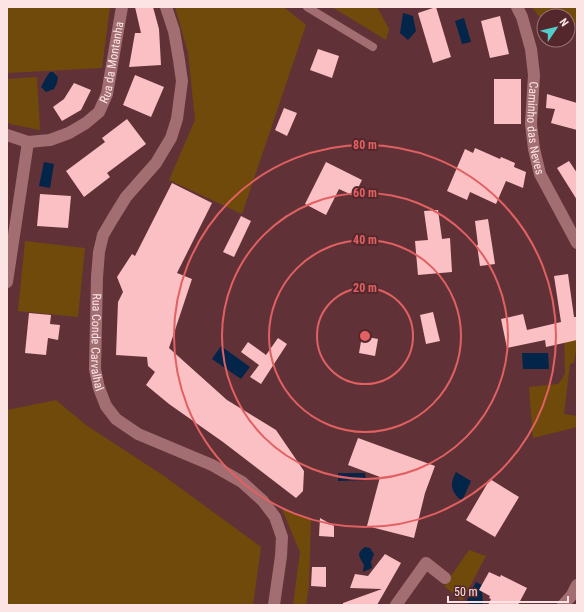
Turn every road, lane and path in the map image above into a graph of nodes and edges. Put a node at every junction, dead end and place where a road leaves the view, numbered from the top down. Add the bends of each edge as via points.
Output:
1 (122, 7) edge
2 (166, 7) edge
3 (307, 7) edge
4 (517, 7) edge
5 (373, 47) dead end
6 (7, 135) edge
7 (28, 142) junction
8 (577, 243) edge
9 (7, 282) edge
10 (445, 578) dead end
11 (577, 585) edge
12 (274, 605) edge
13 (396, 605) edge
14 (563, 605) edge

1 - 7 main road, Rua da Montanha via 107,94 99,112 69,133 50,140
2 - 12 main road, Rua Conde Carvalhal via 174,31 182,81 177,119 171,138 160,158 126,197 103,235 97,277 95,369 106,406 116,419 138,434 212,465 242,482 263,501 275,517 282,537
3 - 5 lane
4 - 8 main road, Caminho das Neves via 531,49 534,74 531,124 535,155 540,174
6 - 7 main road, Rua da Montanha
7 - 9 main road
10 - 13 main road via 426,563
11 - 14 main road

